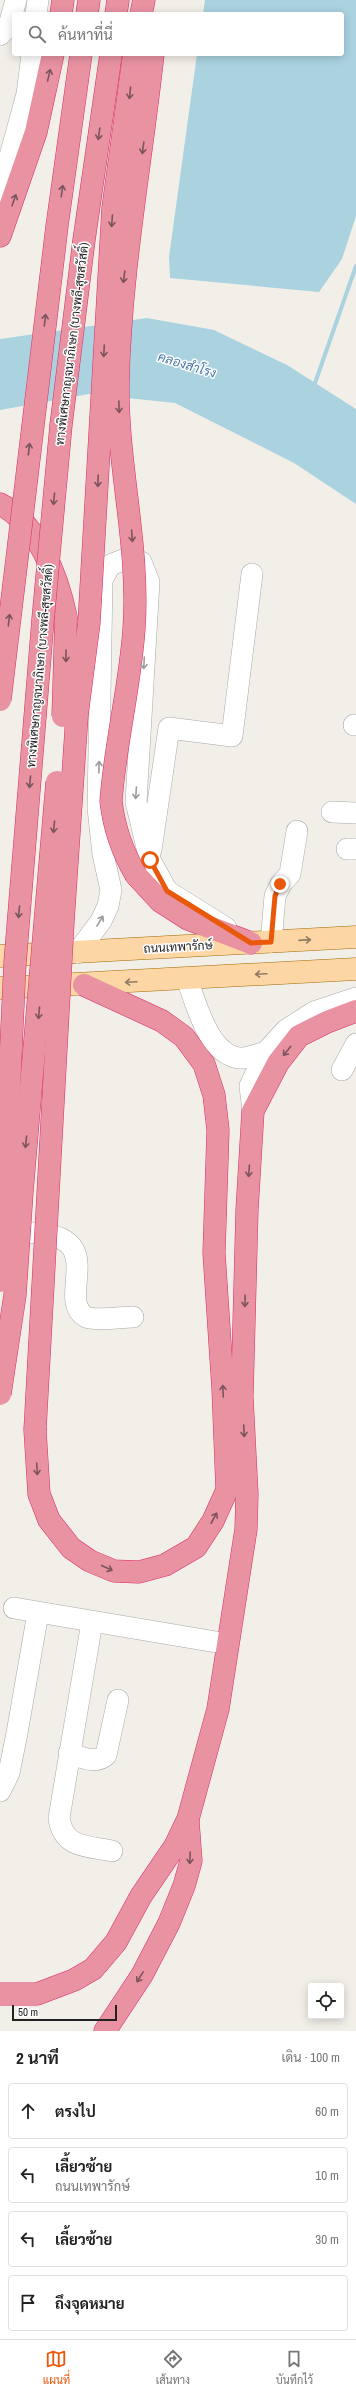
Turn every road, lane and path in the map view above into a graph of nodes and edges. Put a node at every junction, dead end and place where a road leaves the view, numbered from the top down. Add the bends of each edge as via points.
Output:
1 (16, 0) edge
2 (38, 0) edge
3 (63, 0) edge
4 (89, 0) edge
5 (118, 0) edge
6 (144, 0) edge
7 (156, 0) edge
8 (13, 12) edge
9 (36, 12) edge
10 (60, 12) edge
11 (87, 12) edge
12 (116, 12) edge
13 (141, 12) edge
14 (155, 12) edge
15 (12, 14) edge
16 (0, 35) edge
17 (32, 56) edge
18 (53, 56) edge
19 (81, 56) edge
20 (111, 56) edge
21 (134, 56) edge
22 (152, 56) edge
23 (0, 194) edge
24 (0, 236) edge
25 (0, 504) edge
26 (252, 574) dead end
27 (0, 700) edge
28 (332, 812) dead end
29 (356, 813) edge
30 (297, 831) dead end
31 (143, 868) junction
32 (356, 936) edge
33 (261, 943) junction
34 (77, 953) junction
35 (0, 956) edge
36 (356, 969) edge
37 (187, 979) junction
38 (84, 985) junction
39 (0, 988) edge
40 (356, 998) edge
41 (356, 1011) edge
42 (356, 1044) edge
43 (266, 1052) junction
44 (342, 1070) dead end
45 (253, 1111) junction
46 (0, 1234) edge
47 (0, 1281) edge
48 (133, 1317) dead end
49 (0, 1394) edge
50 (14, 1608) dead end
51 (38, 1613) junction
52 (92, 1622) junction
53 (228, 1644) junction
54 (118, 1700) dead end
55 (70, 1753) junction
56 (0, 1791) edge
57 (188, 1820) junction
58 (112, 1851) dead end
59 (0, 1994) edge
60 (105, 2031) edge

1 - 8 lane
2 - 9 lane
3 - 10 highway
4 - 11 highway
5 - 12 highway
6 - 13 highway
7 - 14 highway
15 - 16 lane via 9,25
17 - 23 lane via 27,94
24 -> 18 highway via 36,132
27 -> 19 highway, bridge via 56,234
20 -> 47 highway, ทางพิเศษกาญจนาภิเษก (บางพลี-สุขสวัสดิ์), bridge via 61,425 45,595 15,963
21 -> 38 highway, bridge via 113,208 89,623 77,715 63,922 35,1430 39,1494 49,1520 70,1548 90,1560 114,1572 140,1572 166,1565 196,1547 213,1520 227,1490 214,1253 218,1130 214,1095 204,1064 184,1037 162,1021
22 -> 31 highway, bridge via 144,140 123,284 118,384 120,434 131,522 134,629 111,801 114,824 121,846
25 -> 49 highway, bridge via 10,510 39,542 61,592 66,617 65,683 15,1295
26 - 31 lane via 232,736 169,728
28 - 29 lane
30 - 33 lane via 294,864 290,874 280,884
31 - 33 highway via 160,901 188,919
34 -> 31 lane via 101,921 108,906 111,890 98,808 102,580 110,564 128,558 141,562 149,582 136,802
33 -> 32 main road, ถนนเทพารักษ์
33 - 34 main road, ถนนเทพารักษ์
34 - 35 main road, ถนนเทพารักษ์
36 -> 37 main road
37 -> 38 main road
37 - 43 lane via 203,1024 222,1051 239,1058
38 - 39 main road
40 - 43 lane via 314,1012 286,1030
41 -> 45 highway via 299,1036 278,1063
42 - 44 lane
43 - 45 lane via 250,1086
45 -> 53 highway via 247,1210 243,1389 246,1515
46 - 48 lane via 53,1234 68,1243 77,1255 76,1300 81,1312 87,1317 95,1318
50 - 51 lane
51 - 52 lane
51 - 56 lane via 9,1773
52 - 53 lane
52 - 55 lane
53 - 57 highway via 218,1708
54 - 55 lane via 106,1755 102,1759 92,1760
55 - 58 lane via 59,1818 60,1829 64,1837 72,1843
57 - 59 highway via 175,1846 141,1896 116,1942 93,1969 74,1980 37,1994
57 -> 60 highway via 191,1861 184,1886 169,1923 142,1975

